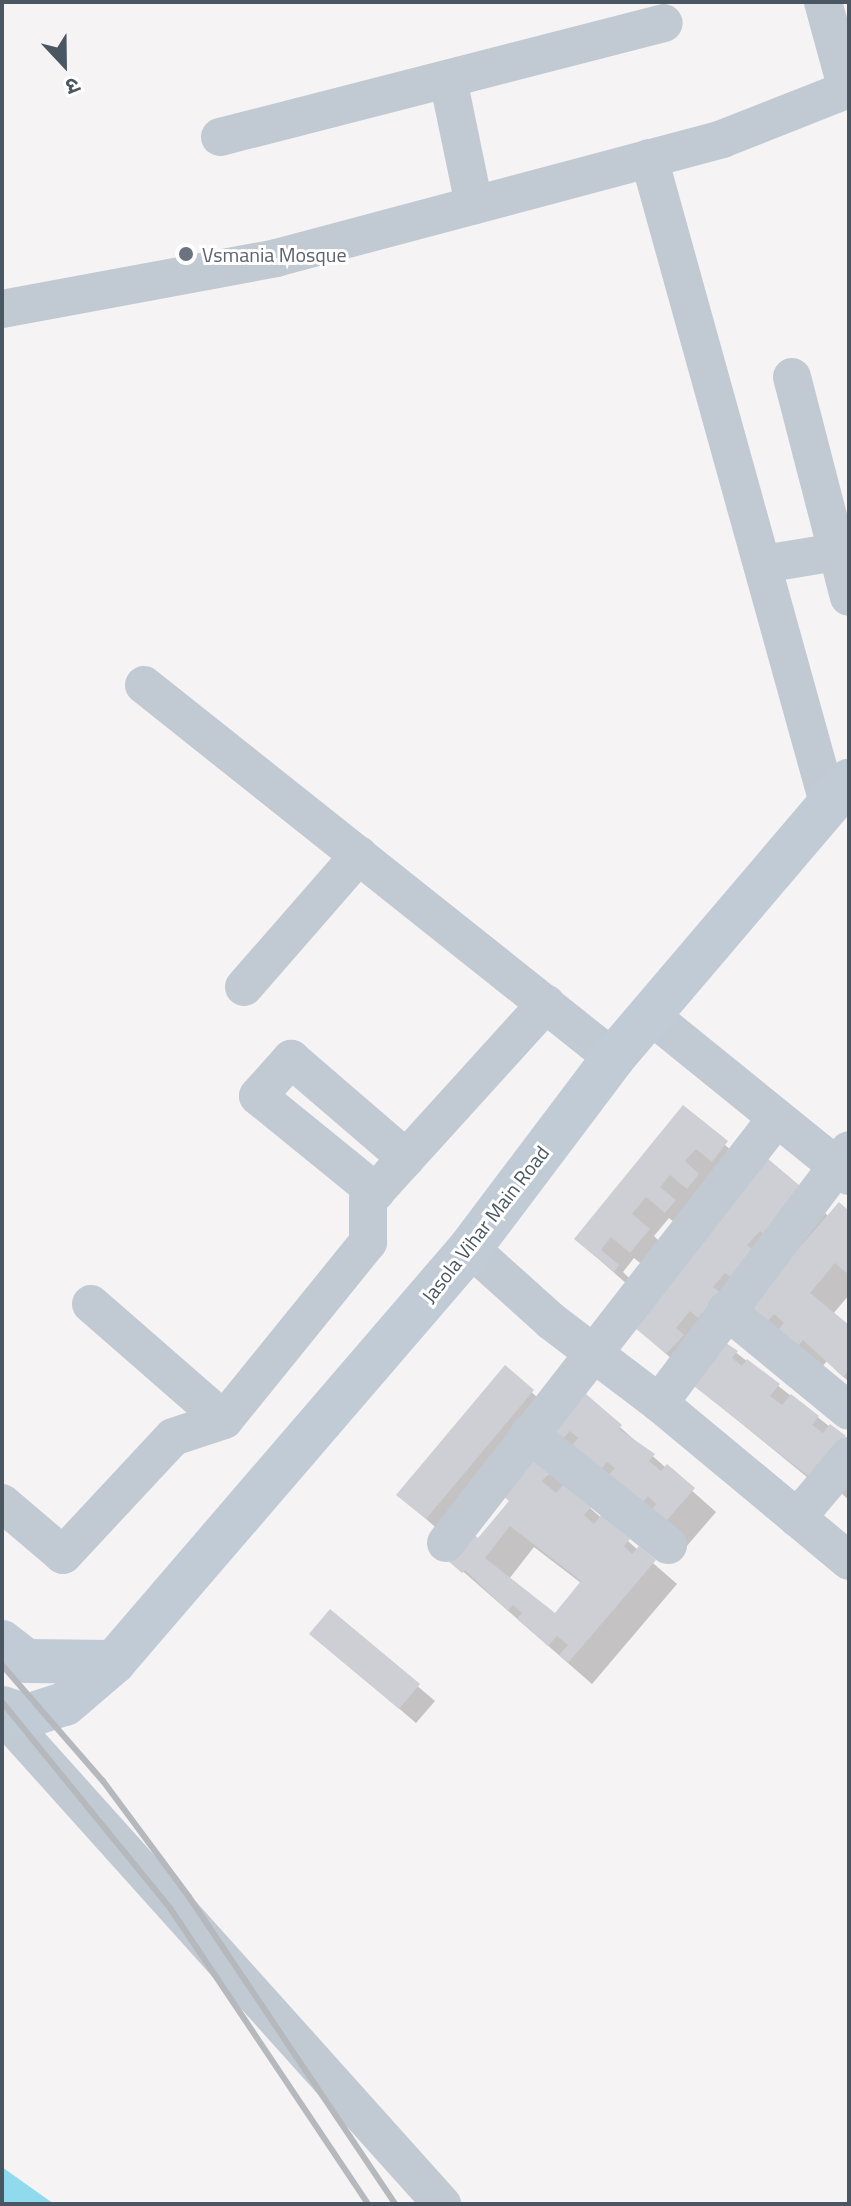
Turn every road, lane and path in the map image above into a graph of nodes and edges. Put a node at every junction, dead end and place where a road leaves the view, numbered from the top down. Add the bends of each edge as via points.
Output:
1 (823, 2) edge
2 (664, 23) dead end
3 (448, 79) junction
4 (848, 89) edge
5 (220, 137) dead end
6 (649, 158) junction
7 (474, 205) junction
8 (2, 309) edge
9 (792, 377) dead end
10 (844, 551) edge
11 (764, 564) junction
12 (849, 597) edge
13 (144, 685) dead end
14 (843, 790) edge
15 (359, 855) junction
16 (244, 987) dead end
17 (546, 1004) junction
18 (650, 1015) junction
19 (613, 1058) junction
20 (776, 1119) junction
21 (406, 1158) junction
22 (845, 1164) edge
23 (376, 1192) junction
24 (470, 1248) junction
25 (91, 1304) dead end
26 (726, 1310) junction
27 (592, 1353) junction
28 (659, 1403) junction
29 (849, 1411) edge
30 (224, 1420) junction
31 (529, 1434) junction
32 (849, 1456) edge
33 (2, 1503) edge
34 (797, 1518) junction
35 (446, 1543) dead end
36 (668, 1545) dead end
37 (849, 1561) edge
38 (14, 1651) edge
39 (114, 1662) junction
40 (2, 1697) edge
41 (2, 1711) edge
42 (442, 2204) edge

1 - 4 street
2 - 3 street
3 - 5 street
3 - 7 street
4 - 6 street via 722,139
6 - 7 street
6 - 11 street
7 - 8 street via 276,258
9 - 10 street
10 - 11 street
10 - 12 street
11 - 14 street
13 - 15 street
14 - 18 street, Jasola Vihar Main Road
15 - 16 street
15 - 17 street
17 - 19 street
17 - 21 street
18 - 19 street, Jasola Vihar Main Road
18 - 20 street
19 - 24 street, Jasola Vihar Main Road
20 - 22 street
20 - 27 street
21 - 23 street
21 - 23 street via 291,1059 258,1096
22 - 26 street
23 - 30 street via 368,1200 368,1242
24 - 27 street
24 - 39 street, Jasola Vihar Main Road
25 - 30 street
26 - 28 street
26 - 29 street
27 - 28 street
27 - 31 street
28 - 34 street
30 - 33 street via 173,1437 63,1555
31 - 35 street
31 - 36 street
32 - 34 street
34 - 37 street
38 - 39 street
38 - 40 street
39 - 41 street, Jasola Vihar Main Road via 65,1704 27,1716
41 - 42 street

